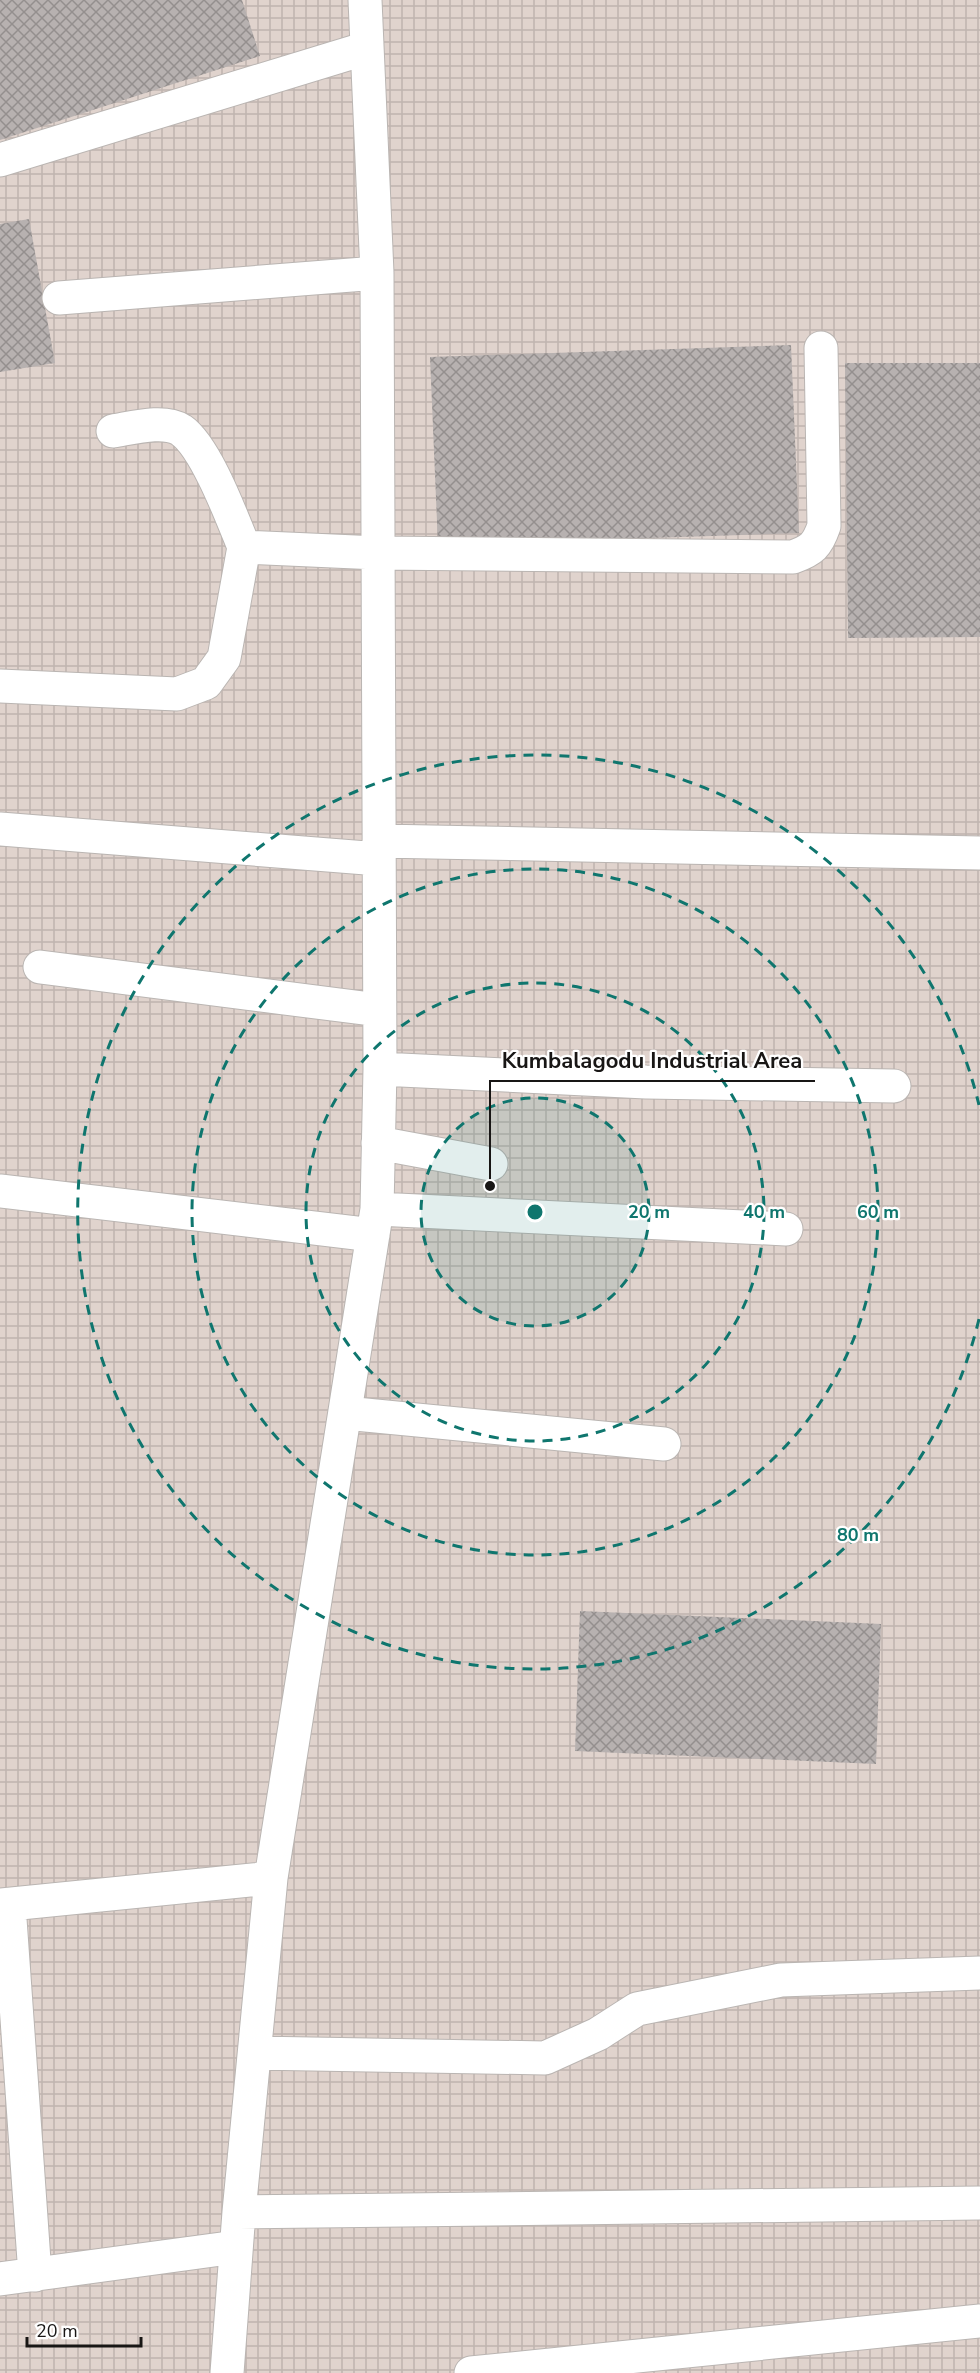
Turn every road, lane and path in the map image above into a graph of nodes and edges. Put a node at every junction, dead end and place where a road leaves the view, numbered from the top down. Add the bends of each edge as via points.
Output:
1 (364, 0) edge
2 (367, 48) junction
3 (0, 160) edge
4 (377, 273) junction
5 (59, 298) dead end
6 (821, 348) dead end
7 (113, 431) dead end
8 (244, 547) junction
9 (378, 553) junction
10 (0, 686) edge
11 (0, 829) edge
12 (379, 850) junction
13 (980, 853) edge
14 (40, 967) dead end
15 (380, 1010) junction
16 (380, 1069) junction
17 (894, 1086) dead end
18 (378, 1143) junction
19 (491, 1164) dead end
20 (0, 1191) edge
21 (375, 1222) junction
22 (786, 1228) dead end
23 (345, 1413) junction
24 (664, 1444) dead end
25 (271, 1878) junction
26 (4, 1905) edge
27 (980, 1973) edge
28 (255, 2053) junction
29 (980, 2203) edge
30 (239, 2212) junction
31 (236, 2247) junction
32 (35, 2275) junction
33 (0, 2279) edge
34 (980, 2321) edge
35 (227, 2373) edge
36 (471, 2373) edge

1 - 2 street
2 - 3 street
2 - 4 street
4 - 5 street
4 - 9 street
6 - 9 street via 824,526 811,551 794,558
7 - 8 street via 152,424 180,429 197,448
8 - 9 street
8 - 10 street via 224,658 206,682 177,694
9 - 12 street
11 - 12 street
12 - 13 street
12 - 15 street
14 - 15 street
15 - 16 street
16 - 17 street via 646,1082
16 - 18 street
18 - 19 street
18 - 21 street
20 - 21 street
21 - 22 street
21 - 23 street
23 - 24 street
23 - 25 street
25 - 26 street
25 - 28 street
26 - 32 street
27 - 28 street via 770,1983 636,2009 598,2034 545,2058
28 - 30 street
29 - 30 street
30 - 31 street
31 - 32 street
31 - 35 street
32 - 33 street
34 - 36 street

